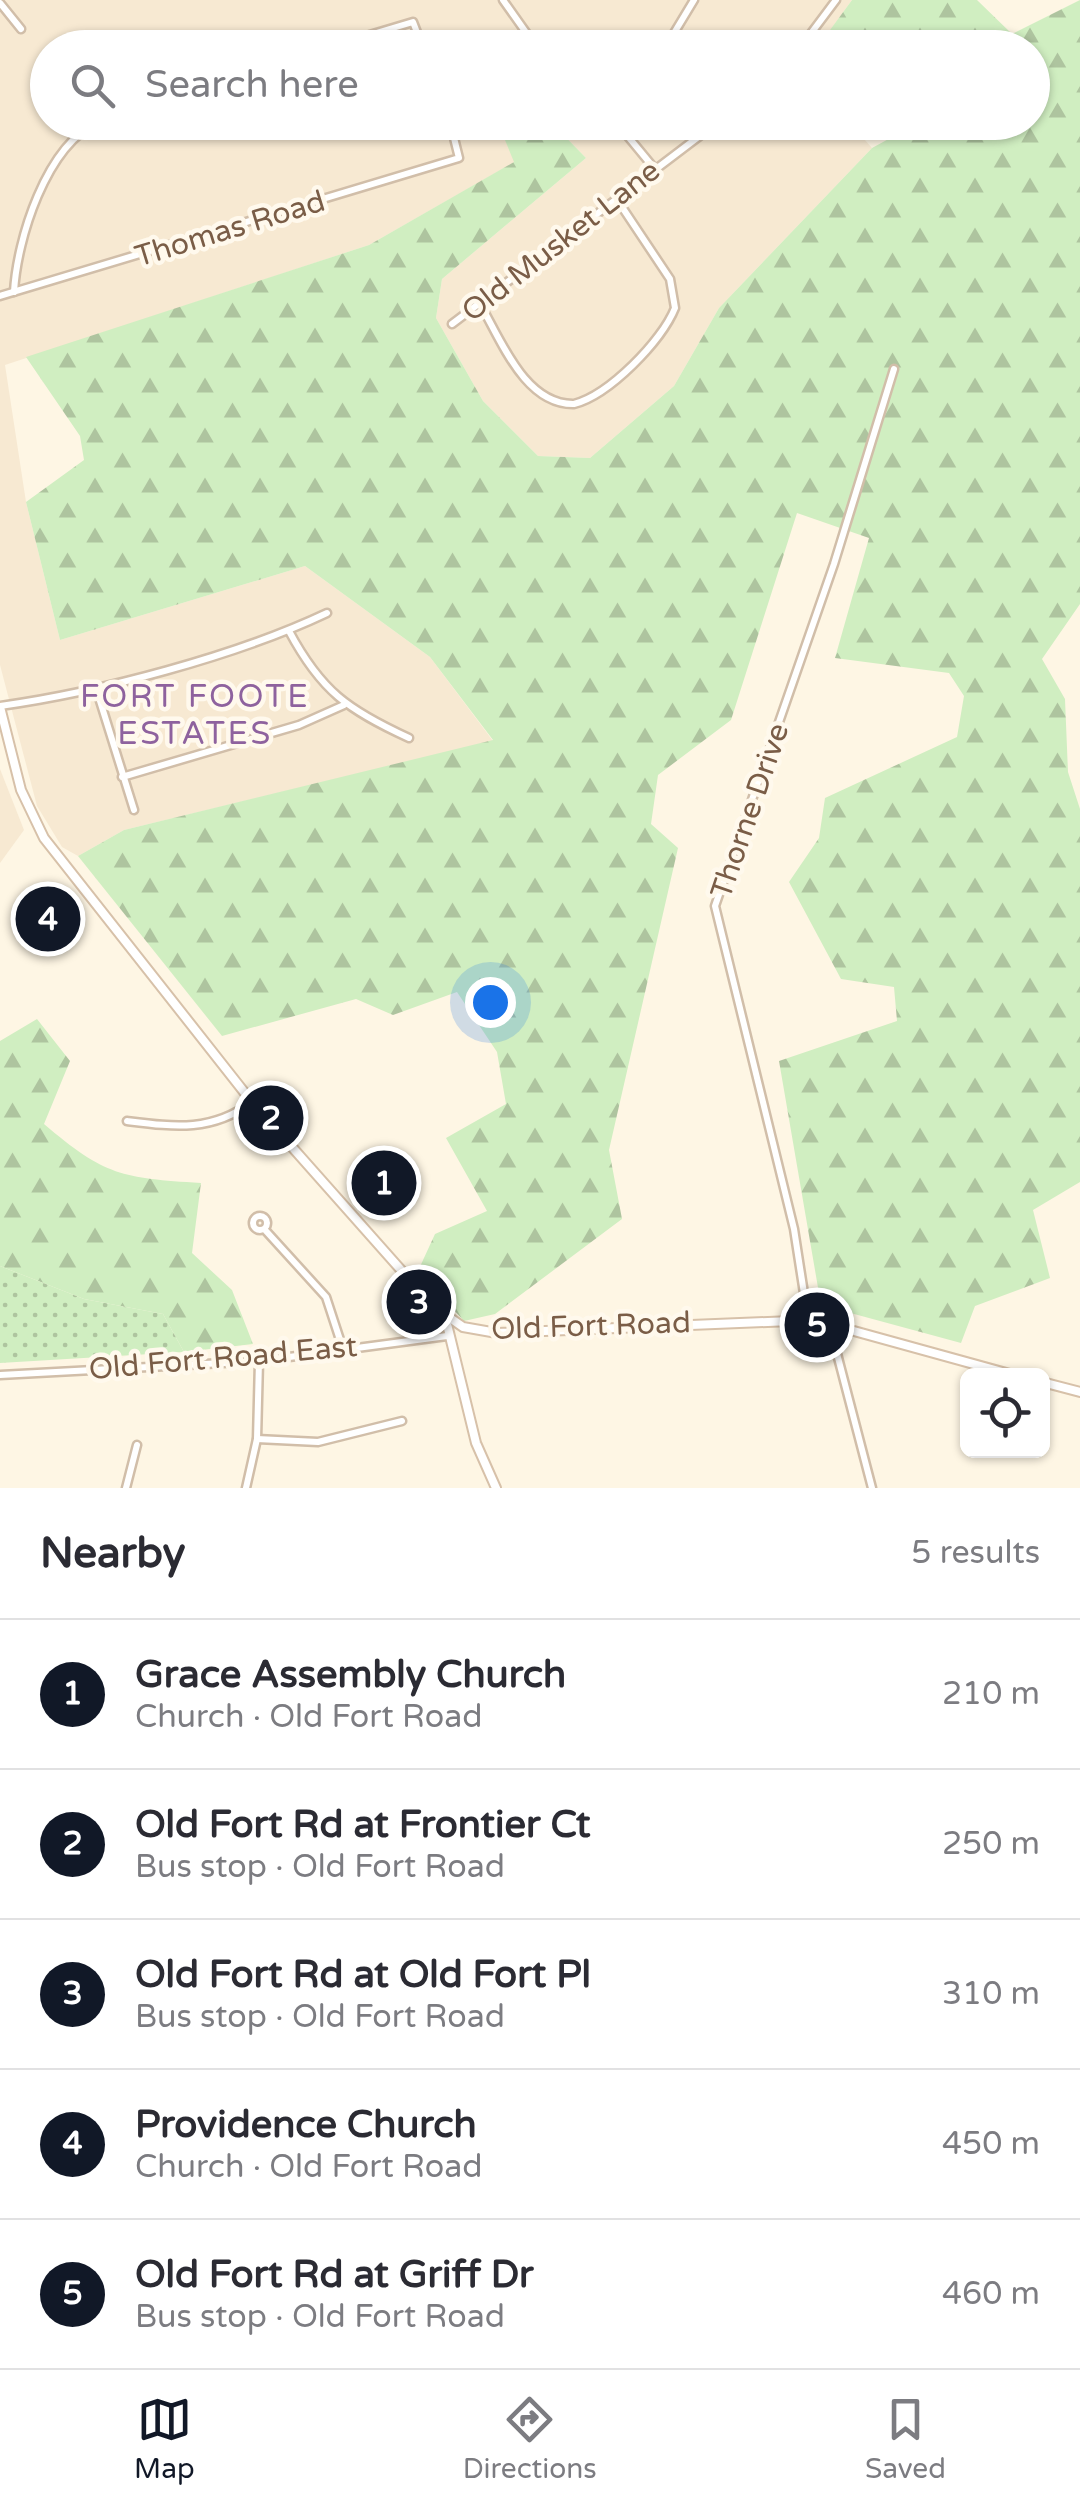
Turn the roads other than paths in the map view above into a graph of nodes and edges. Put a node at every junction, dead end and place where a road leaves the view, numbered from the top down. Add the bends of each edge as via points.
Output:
1 (503, 0) edge
2 (694, 0) edge
3 (836, 0) edge
4 (0, 3) edge
5 (21, 29) dead end
6 (387, 30) edge
7 (417, 30) edge
8 (524, 30) edge
9 (676, 30) edge
10 (814, 30) edge
11 (73, 140) edge
12 (454, 140) edge
13 (631, 140) edge
14 (693, 140) edge
15 (654, 168) junction
16 (616, 198) junction
17 (14, 292) junction
18 (0, 296) edge
19 (480, 304) junction
20 (452, 324) dead end
21 (894, 368) dead end
22 (327, 613) dead end
23 (288, 631) junction
24 (96, 688) junction
25 (344, 705) junction
26 (0, 706) edge
27 (409, 738) dead end
28 (122, 777) junction
29 (134, 810) dead end
30 (252, 1102) junction
31 (127, 1121) dead end
32 (266, 1232) dead end
33 (445, 1316) junction
34 (808, 1320) junction
35 (829, 1322) junction
36 (446, 1336) junction
37 (343, 1349) junction
38 (259, 1361) junction
39 (989, 1368) edge
40 (0, 1374) edge
41 (1050, 1384) edge
42 (1080, 1392) edge
43 (402, 1422) dead end
44 (257, 1438) junction
45 (136, 1445) dead end
46 (126, 1488) edge
47 (246, 1488) edge
48 (496, 1488) edge
49 (872, 1488) edge

1 - 8 street
2 - 9 street
3 - 10 street
4 - 5 street
6 - 7 street via 414,22
11 - 17 street via 50,174 29,227
12 - 17 street, Thomas Road via 459,158
13 - 15 street
14 - 15 street, Old Musket Lane
15 - 16 street, Old Musket Lane
16 - 19 street, Old Musket Lane
16 - 19 street via 670,279 675,308 604,391 574,404 540,393
17 - 18 street, Thomas Road
19 - 20 street, Old Musket Lane
21 - 34 street, Thorne Drive via 715,906 794,1229
22 - 23 street
23 - 24 street
23 - 25 street
24 - 26 street
24 - 28 street
25 - 27 street
25 - 28 street via 299,725
26 - 30 main road, Old Fort Road via 21,790 44,838
28 - 29 street
30 - 31 street via 203,1126
30 - 33 main road, Old Fort Road via 362,1232
32 - 37 street via 326,1297
33 - 34 main road, Old Fort Road via 470,1329 497,1332
33 - 36 main road
34 - 35 main road, Old Fort Road
35 - 39 main road, Old Fort Road
35 - 49 street
36 - 37 street, Old Fort Road East
36 - 48 main road
37 - 38 street, Old Fort Road East
38 - 40 street, Old Fort Road East
38 - 44 street
41 - 42 main road
43 - 44 street via 318,1442
44 - 47 street
45 - 46 street

